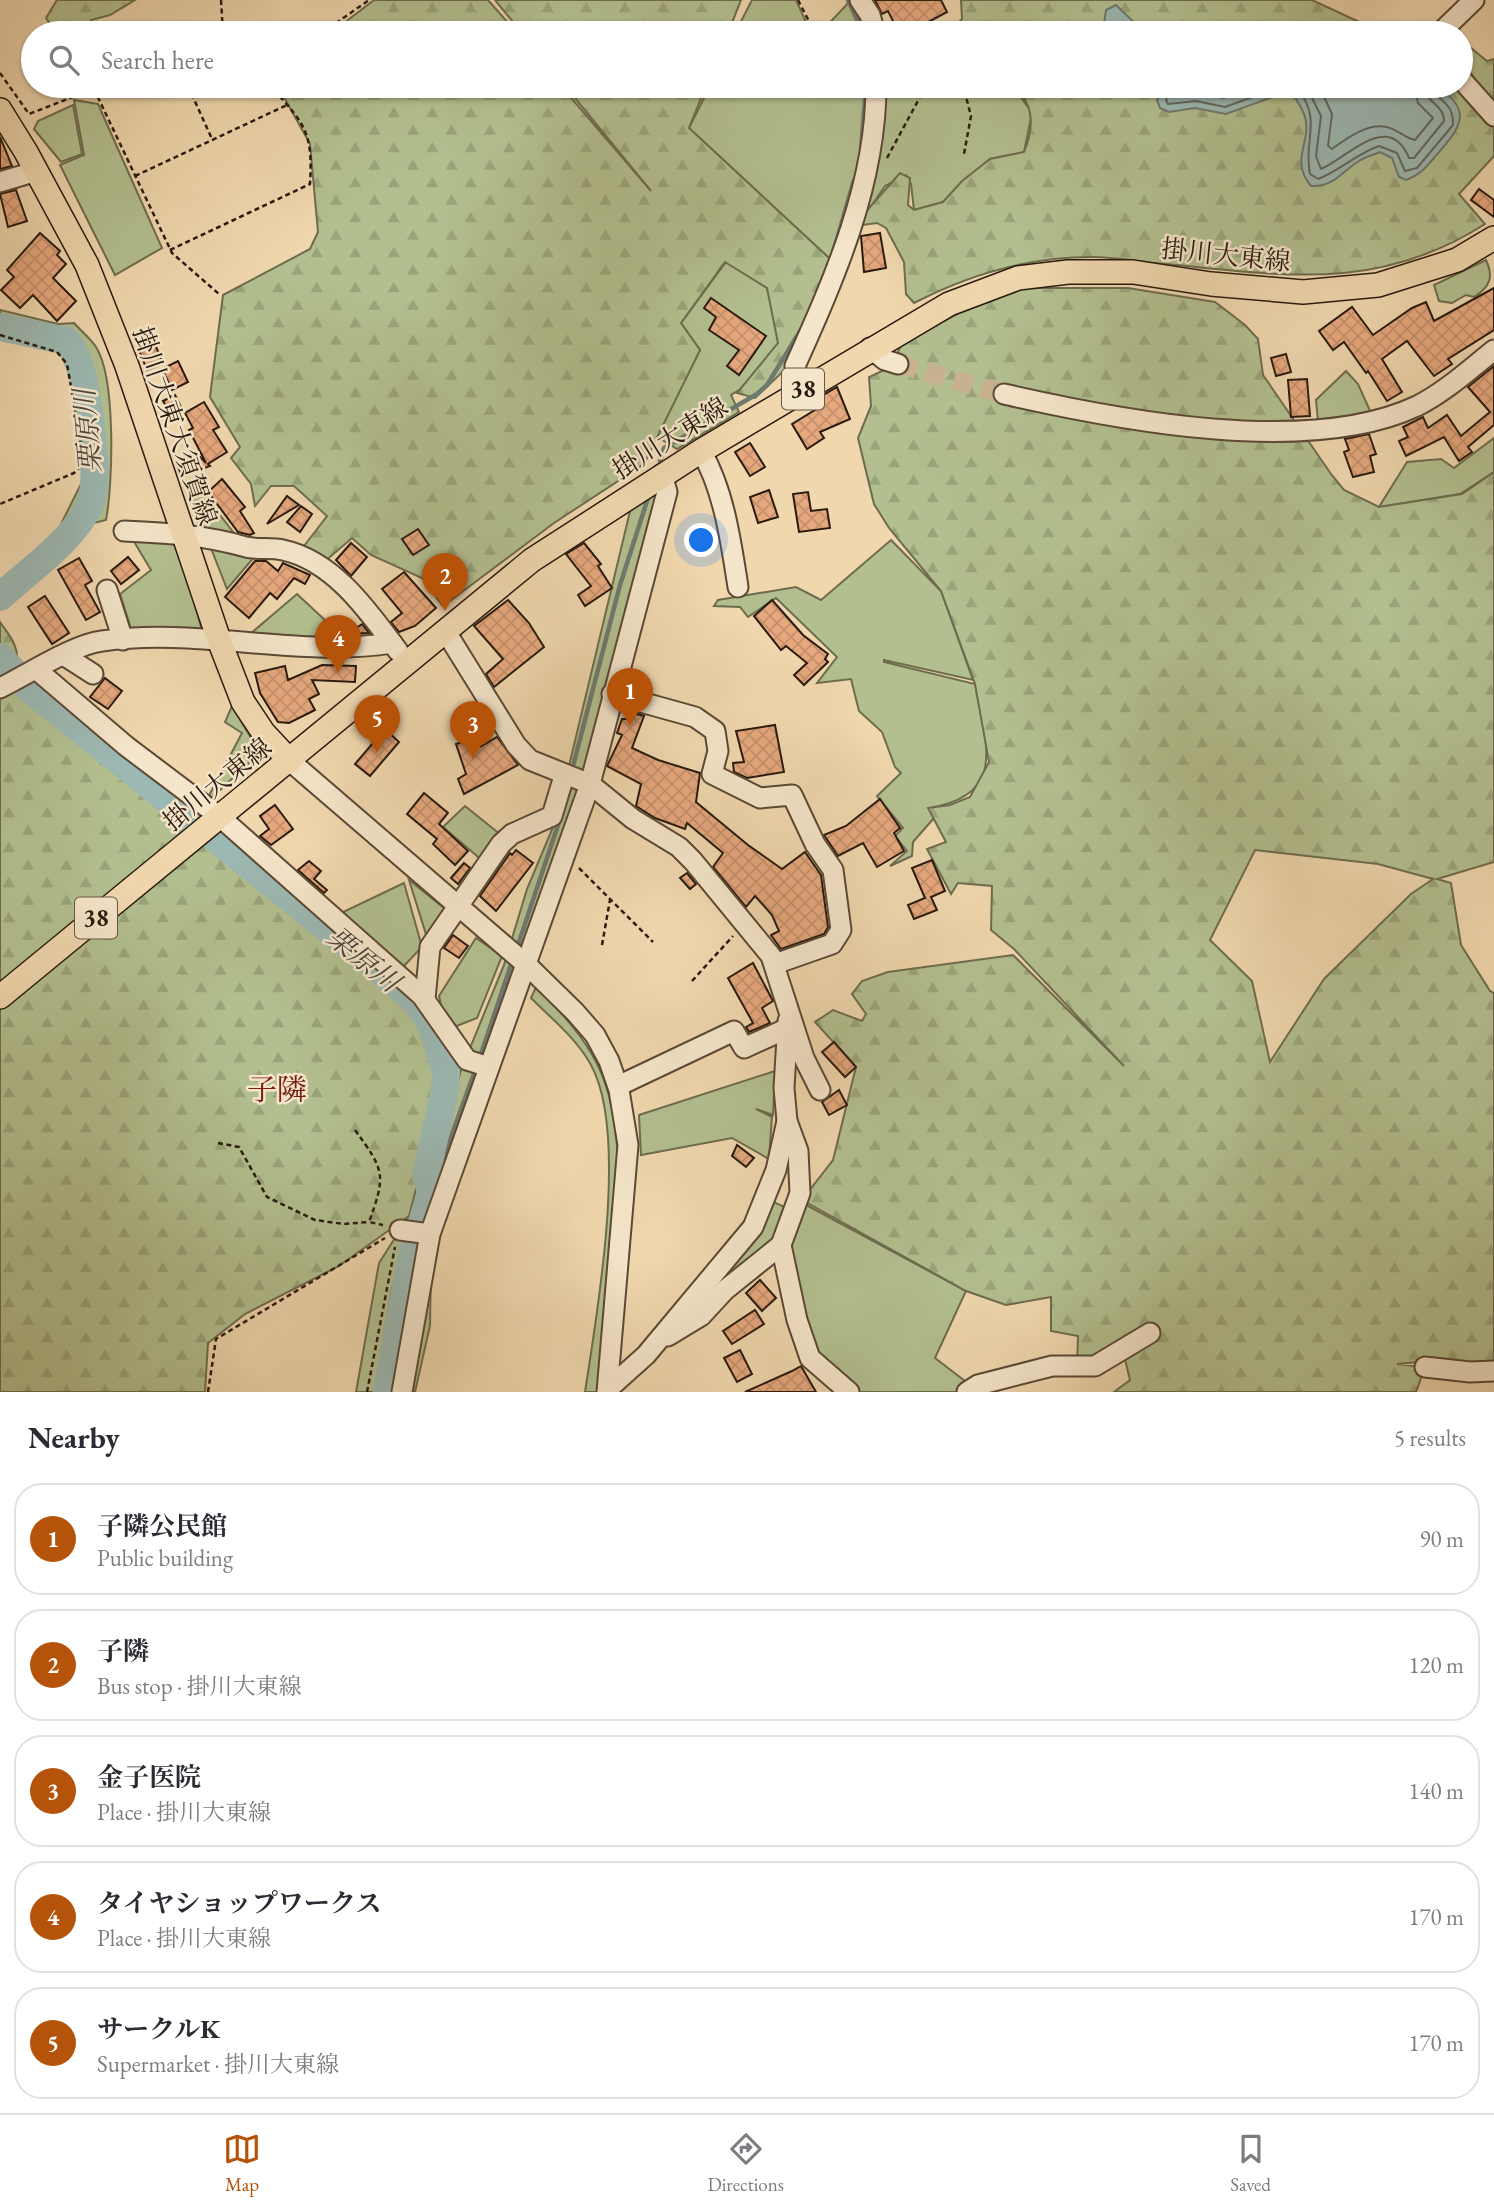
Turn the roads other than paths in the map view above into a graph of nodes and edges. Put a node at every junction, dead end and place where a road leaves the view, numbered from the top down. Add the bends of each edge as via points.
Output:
1 (860, 0) edge
2 (1474, 0) edge
3 (872, 21) edge
4 (1452, 21) edge
5 (1473, 92) edge
6 (875, 98) edge
7 (0, 110) edge
8 (1494, 116) edge
9 (37, 171) junction
10 (0, 182) edge
11 (1494, 237) edge
12 (870, 348) junction
13 (1494, 349) edge
14 (898, 364) tunnel mouth
15 (802, 390) junction
16 (1004, 394) tunnel mouth
17 (701, 451) junction
18 (662, 474) junction
19 (124, 531) dead end
20 (183, 533) junction
21 (738, 587) dead end
22 (107, 590) dead end
23 (446, 632) junction
24 (124, 640) junction
25 (219, 640) junction
26 (391, 643) junction
27 (65, 656) junction
28 (407, 663) junction
29 (33, 672) junction
30 (93, 674) dead end
31 (1, 688) edge
32 (611, 694) junction
33 (290, 761) junction
34 (576, 779) junction
35 (217, 819) junction
36 (458, 907) junction
37 (775, 964) junction
38 (526, 965) junction
39 (0, 997) edge
40 (425, 999) junction
41 (788, 1020) junction
42 (489, 1067) junction
43 (618, 1086) junction
44 (820, 1090) dead end
45 (787, 1121) junction
46 (403, 1230) road end
47 (428, 1233) junction
48 (781, 1245) junction
49 (1150, 1333) dead end
50 (654, 1344) junction
51 (1425, 1367) dead end
52 (1494, 1371) edge
53 (607, 1390) edge
54 (402, 1392) edge
55 (848, 1392) edge
56 (967, 1392) edge

1 - 3 street
2 - 4 street
5 - 8 street
6 - 15 street via 871,151 861,194 827,294 795,366
7 - 9 main road, 掛川大東大須賀線
9 - 10 street
9 - 20 main road, 掛川大東大須賀線 via 87,265 127,366
11 - 12 main road, 掛川大東線 / 38 via 1457,260 1420,273 1341,290 1255,289 1133,272 1018,278 949,304
12 - 14 street
12 - 15 main road, 掛川大東線 / 38
13 - 16 street via 1419,405 1365,423 1308,431 1209,429 1078,411
15 - 17 main road, 掛川大東線 / 38
17 - 18 main road, 掛川大東線 / 38
17 - 21 street via 710,466 727,526
18 - 23 main road, 掛川大東線 / 38 via 531,560
18 - 32 street via 667,492
19 - 20 street
20 - 25 main road, 掛川大東大須賀線
20 - 26 street via 305,557 340,582
22 - 24 street
23 - 28 main road, 掛川大東線 / 38
23 - 34 street via 516,746 530,760
24 - 25 street
24 - 27 street via 102,641
25 - 26 street via 355,649
25 - 33 main road, 掛川大東大須賀線 via 243,702
26 - 28 street
27 - 29 street
27 - 30 street
28 - 33 main road, 掛川大東線 / 38
29 - 31 street
29 - 35 street
32 - 34 street
32 - 37 street via 695,717 715,731 718,751 712,774 760,798 792,795 833,870 841,930 832,944
33 - 35 main road, 掛川大東線 / 38
33 - 36 street
34 - 36 street via 552,816 500,844
34 - 37 street via 679,847
34 - 38 street via 566,855
35 - 39 main road, 掛川大東線 / 38
35 - 40 street
36 - 38 street
36 - 40 street via 430,947
37 - 41 street
38 - 42 street
38 - 43 street via 595,1035
40 - 42 street via 467,1060
41 - 43 street via 744,1048 734,1031
41 - 44 street
41 - 45 street
42 - 47 street
43 - 53 street via 628,1145
45 - 48 street via 798,1151 800,1193
45 - 50 street via 776,1170 753,1227
46 - 47 street
47 - 54 street
48 - 50 street via 725,1290 701,1316
48 - 55 street via 810,1358
49 - 56 street via 1095,1366 1052,1366
50 - 53 street
51 - 52 street

